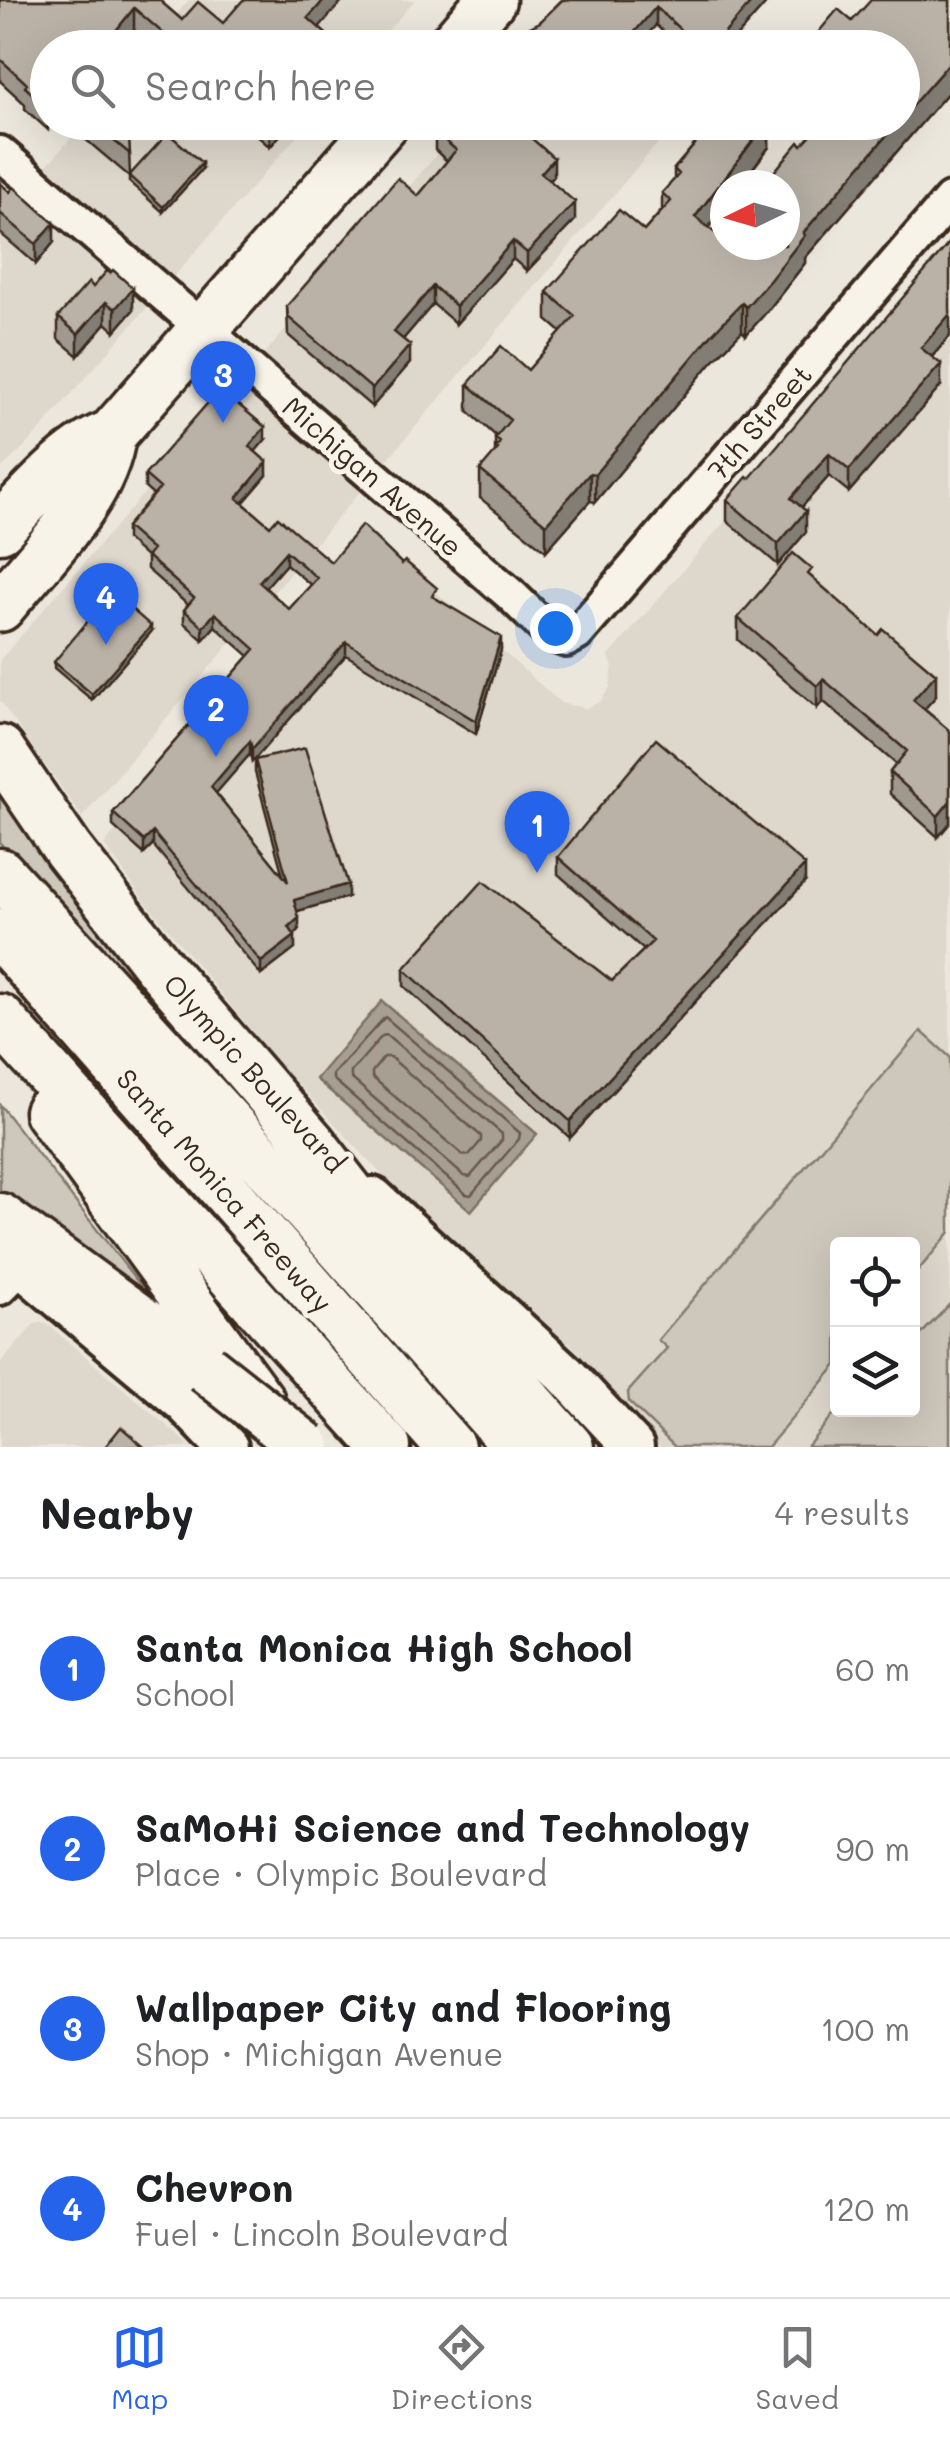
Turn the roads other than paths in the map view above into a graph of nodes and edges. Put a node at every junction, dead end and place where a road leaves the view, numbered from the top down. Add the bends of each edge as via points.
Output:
1 (490, 0) edge
2 (465, 30) edge
3 (370, 140) edge
4 (0, 152) edge
5 (950, 200) edge
6 (206, 330) junction
7 (111, 435) junction
8 (0, 528) edge
9 (0, 607) edge
10 (566, 640) joint
11 (0, 750) edge
12 (0, 874) edge
13 (0, 934) edge
14 (0, 1020) edge
15 (310, 1143) junction
16 (0, 1218) edge
17 (7, 1267) edge
18 (227, 1447) edge
19 (294, 1447) edge
20 (306, 1447) edge
21 (386, 1447) edge
22 (450, 1447) edge
23 (518, 1447) edge
24 (569, 1447) edge
25 (633, 1447) edge

1 - 2 highway
3 - 6 highway
4 - 6 street, Michigan Avenue
5 - 10 street, 7th Street
6 - 7 highway
6 - 10 street, Michigan Avenue via 551,634
7 - 8 highway via 73,458
7 - 9 highway via 94,486
11 - 15 highway, Olympic Boulevard via 160,968
12 - 23 highway
13 - 22 highway, Santa Monica Freeway
14 - 19 highway via 52,1118
14 - 21 highway, Santa Monica Freeway
15 - 24 highway
15 - 25 main road, Olympic Boulevard via 565,1374
16 - 20 highway, bridge
17 - 18 main road via 185,1402

